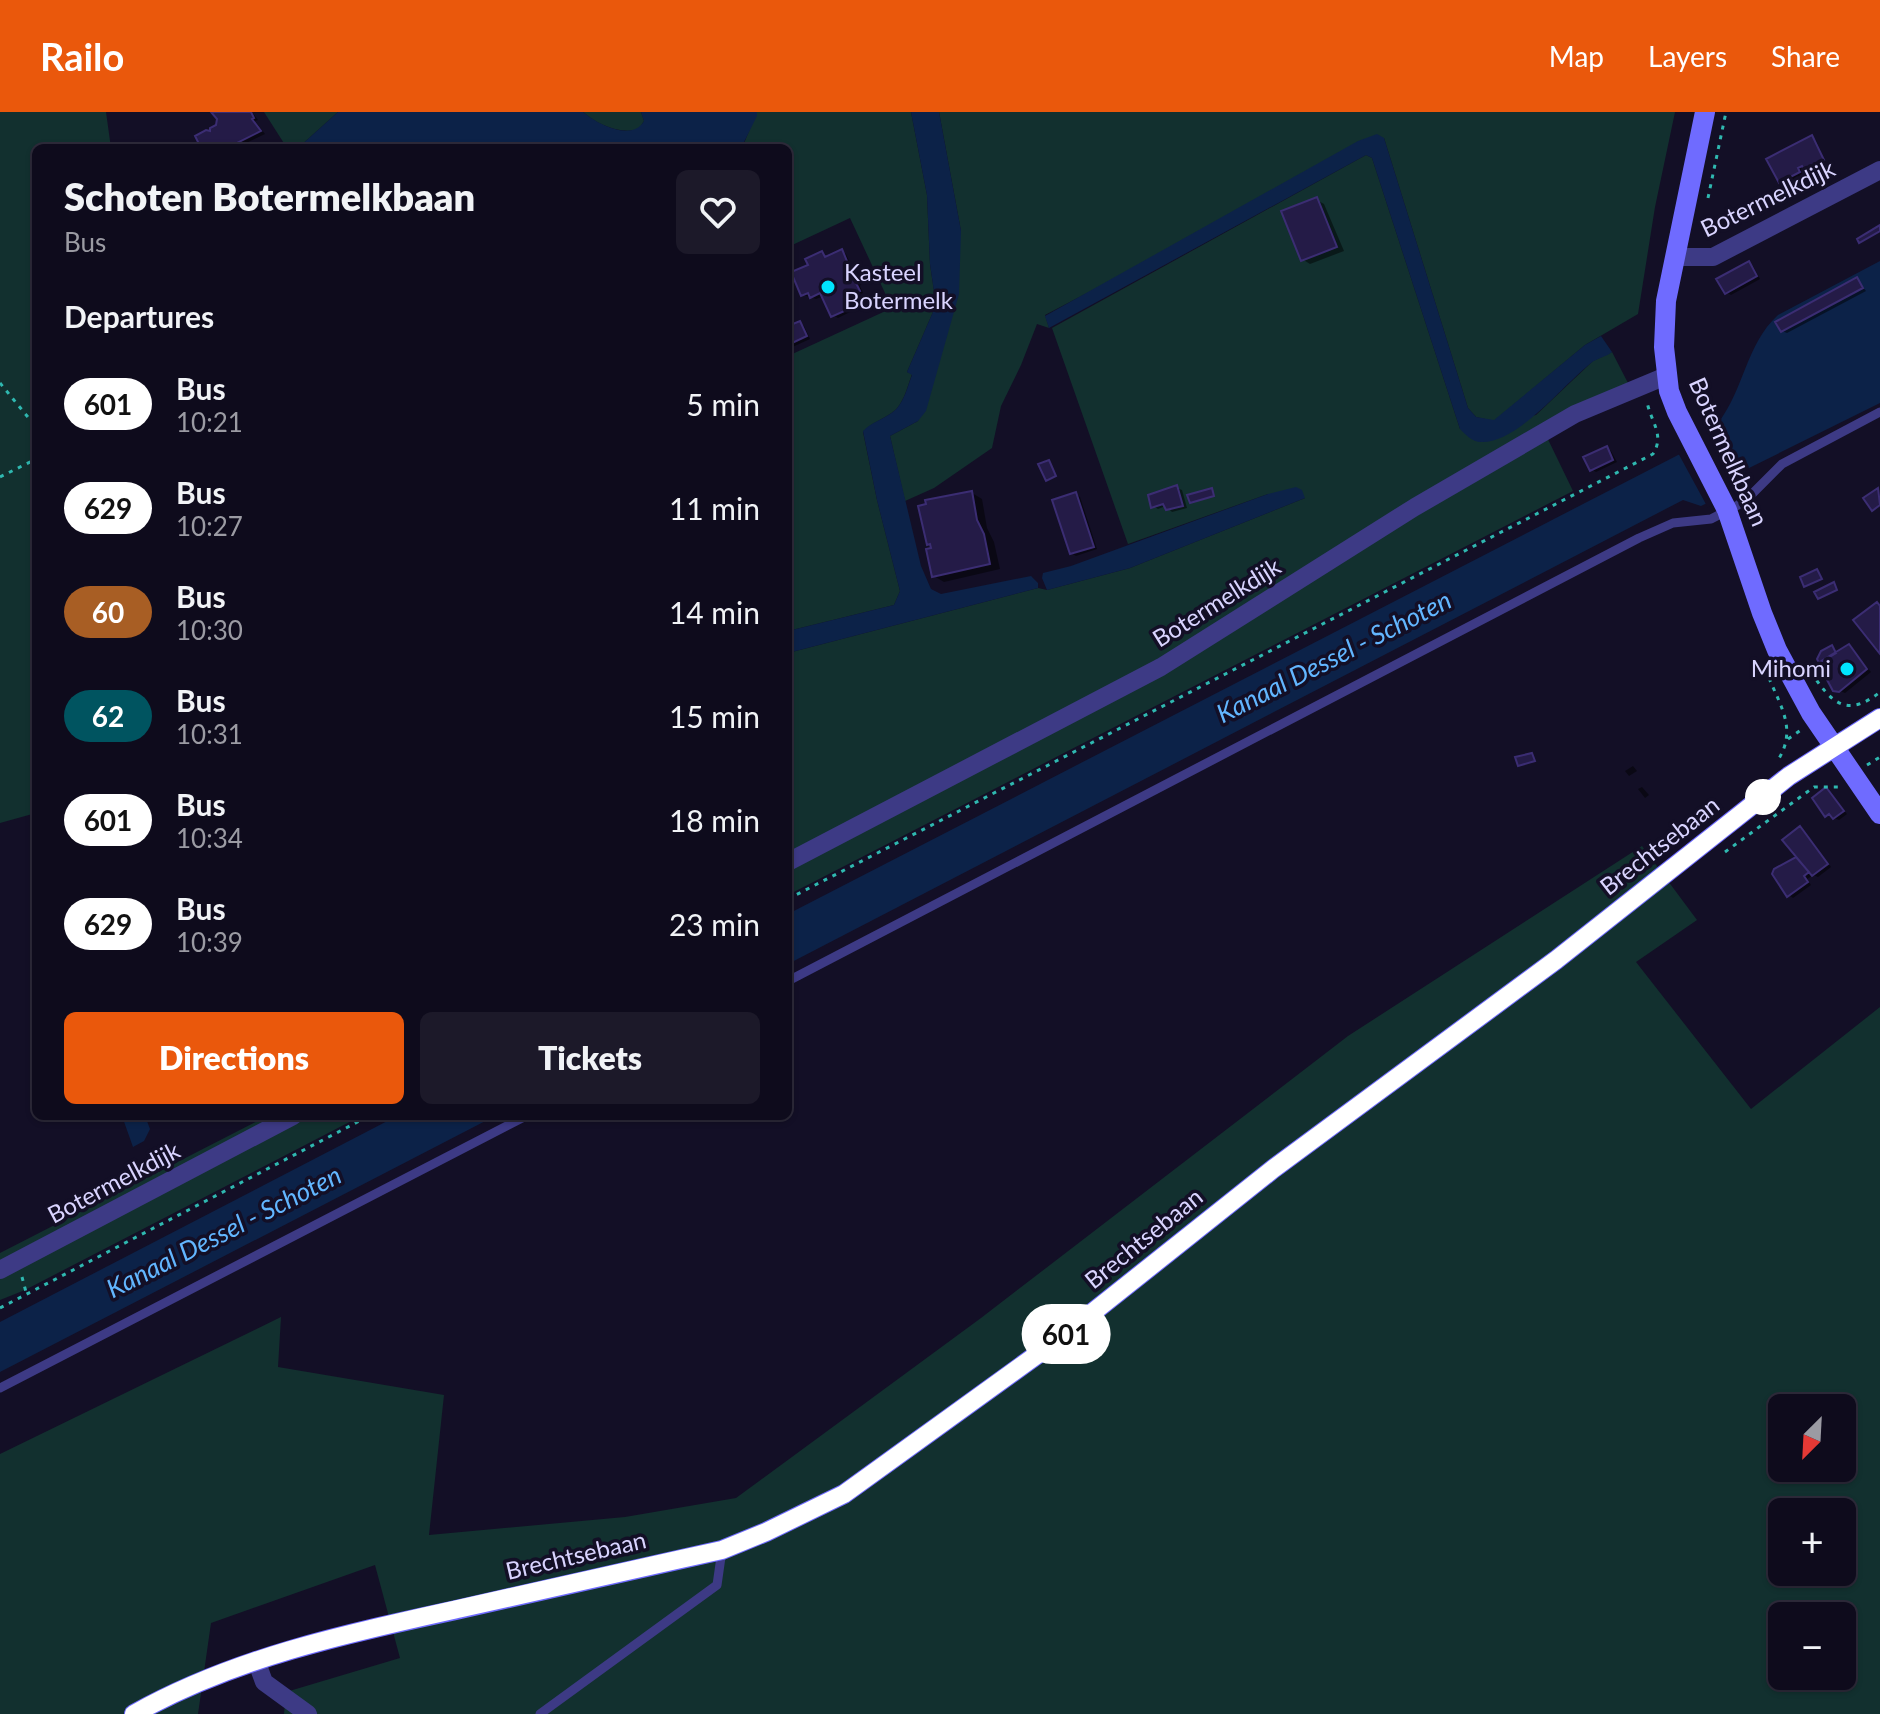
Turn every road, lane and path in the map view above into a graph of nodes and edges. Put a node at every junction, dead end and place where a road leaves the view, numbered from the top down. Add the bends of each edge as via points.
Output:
1 (1705, 112) edge
2 (1880, 170) edge
3 (1675, 257) junction
4 (1666, 376) junction
5 (0, 383) edge
6 (1880, 412) edge
7 (32, 422) edge
8 (32, 461) edge
9 (0, 477) edge
10 (1725, 505) junction
11 (1880, 692) edge
12 (1836, 702) dead end
13 (1880, 718) edge
14 (1788, 739) dead end
15 (1833, 747) junction
16 (1785, 748) junction
17 (1792, 756) dead end
18 (1880, 757) edge
19 (1776, 762) dead end
20 (1869, 764) dead end
21 (1838, 787) dead end
22 (1794, 801) dead end
23 (1880, 814) edge
24 (792, 860) edge
25 (792, 897) edge
26 (792, 979) edge
27 (285, 1120) edge
28 (361, 1120) edge
29 (518, 1120) edge
30 (0, 1270) edge
31 (0, 1308) edge
32 (0, 1388) edge
33 (722, 1550) junction
34 (256, 1660) junction
35 (134, 1714) edge
36 (308, 1714) edge
37 (540, 1714) edge

1 - 3 main road, Botermelkbaan
2 - 3 street, Botermelkdijk via 1713,257
3 - 4 main road, Botermelkbaan via 1664,321
4 - 10 main road, Botermelkbaan via 1677,412
4 - 24 street, Botermelkdijk via 1575,414 1402,514 1161,667
4 - 25 path via 1647,397 1659,435 1653,454
5 - 7 path
6 - 10 lane via 1782,464 1745,501
8 - 9 path
10 - 15 main road, Botermelkbaan via 1777,650
10 - 26 lane via 1711,519 1673,523 1639,538
11 - 12 path via 1857,704
13 - 15 main road, Brechtsebaan
14 - 16 path
15 - 23 main road, Botermelkbaan
15 - 33 main road, Brechtsebaan via 1273,1169 1063,1336 857,1485
16 - 17 path
16 - 19 path
18 - 20 path
21 - 22 path via 1815,786
27 - 30 street, Botermelkdijk
28 - 31 path
29 - 32 lane
33 - 34 main road, Brechtsebaan via 332,1637
33 - 37 lane via 717,1585
34 - 35 main road, Brechtsebaan
34 - 36 street via 264,1682

